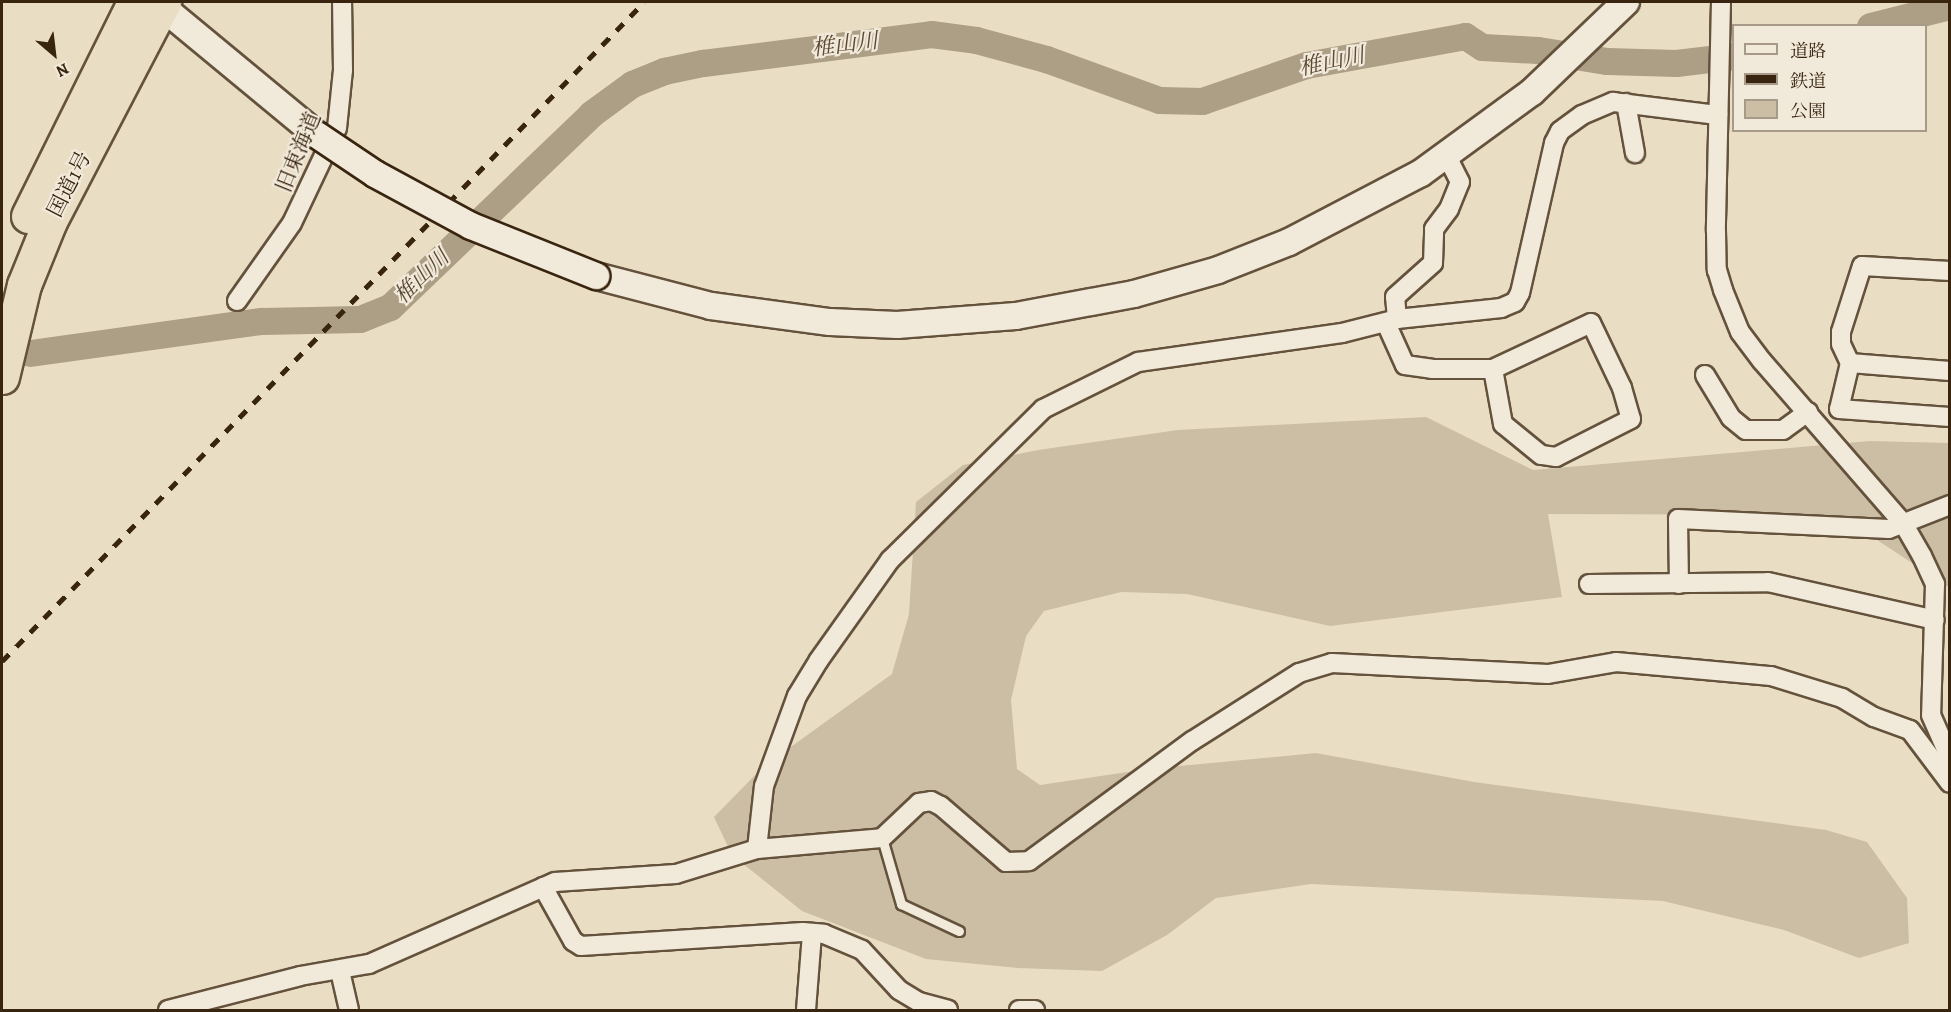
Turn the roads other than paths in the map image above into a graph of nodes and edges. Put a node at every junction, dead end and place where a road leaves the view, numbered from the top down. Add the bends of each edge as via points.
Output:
1 (342, 2) edge
2 (1626, 2) edge
3 (1720, 2) edge
4 (153, 3) edge
5 (1626, 103) junction
6 (1719, 109) junction
7 (1635, 153) dead end
8 (1447, 156) junction
9 (1950, 271) edge
10 (2, 288) edge
11 (237, 301) dead end
12 (1391, 321) junction
13 (1850, 363) junction
14 (1492, 369) junction
15 (1950, 370) edge
16 (1705, 375) dead end
17 (2, 377) edge
18 (1839, 409) junction
19 (1950, 417) edge
20 (1814, 418) junction
21 (1950, 505) edge
22 (1903, 523) junction
23 (1589, 584) dead end
24 (1679, 584) junction
25 (1935, 620) junction
26 (1950, 758) edge
27 (1950, 783) edge
28 (882, 838) junction
29 (758, 849) junction
30 (543, 888) junction
31 (959, 931) dead end
32 (812, 934) junction
33 (340, 971) junction
34 (168, 1011) edge
35 (349, 1011) edge
36 (806, 1011) edge
37 (948, 1011) edge
38 (1019, 1011) edge
39 (1035, 1011) edge

1 - 11 street, 旧東海道 via 343,70 337,128 292,223
2 - 8 street via 1532,92
3 - 6 street
4 - 8 street, bridge via 317,135 432,207 511,244 596,276 711,306 830,322 938,324 1053,312 1182,281 1254,257 1358,209
4 - 10 highway, 国道1号 via 67,133 28,215
4 - 17 highway, 国道1号 via 24,285
5 - 6 street
5 - 7 street
5 - 12 street via 1599,107 1560,131 1515,302 1501,308
6 - 20 street via 1717,251 1723,290 1740,332
8 - 12 street via 1460,182 1449,209 1434,229 1433,262 1395,297
9 - 13 street via 1862,266 1841,332 1841,344
12 - 14 street via 1405,364 1432,369
12 - 29 street via 1206,355 1138,362 1042,409 890,560 819,660 797,696 764,786
13 - 15 street
13 - 18 street
14 - 14 street via 1591,323 1622,388 1631,419 1556,457 1541,455 1503,424
16 - 20 street via 1731,418 1746,430 1783,430
18 - 19 street
18 - 20 street
20 - 22 street
21 - 22 street
22 - 24 street via 1889,529 1677,519
22 - 25 street via 1935,584
23 - 24 street
24 - 25 street via 1768,582
25 - 26 street via 1930,702 1938,736
27 - 28 street via 1910,730 1874,717 1842,698 1771,676 1616,662 1548,674 1332,663 1305,670 1192,741 1029,861 1006,862 931,801 910,810
28 - 29 street
28 - 31 lane via 901,904
29 - 30 street via 694,872 565,879
30 - 32 street via 573,941 581,946
30 - 33 street via 369,964
32 - 36 street
32 - 37 street via 824,934 862,950 899,990 919,1002
33 - 34 street via 300,976
33 - 35 street
38 - 39 street

